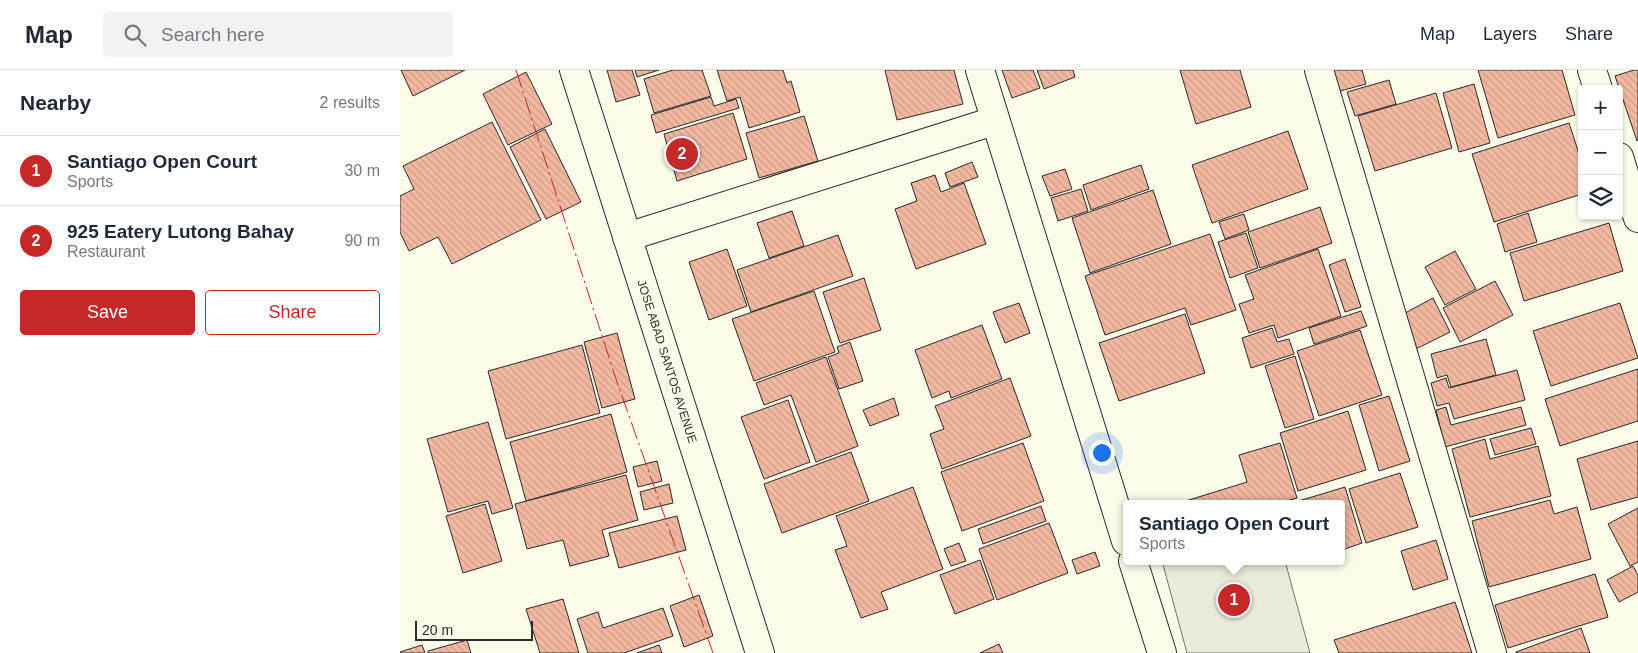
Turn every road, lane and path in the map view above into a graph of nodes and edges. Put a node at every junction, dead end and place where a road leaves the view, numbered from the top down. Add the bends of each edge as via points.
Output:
1 (574, 70) edge
2 (980, 70) edge
3 (1318, 70) edge
4 (1592, 70) edge
5 (1597, 85) edge
6 (994, 121) junction
7 (1623, 170) edge
8 (1638, 218) edge
9 (627, 238) junction
10 (1123, 531) edge
11 (1134, 565) edge
12 (760, 653) edge
13 (1162, 653) edge
14 (1492, 653) edge

1 - 9 main road, JOSE ABAD SANTOS AVENUE
2 - 6 main road
3 - 14 main road
4 - 5 main road
6 - 9 main road
6 - 10 main road
7 - 8 main road
9 - 12 main road, JOSE ABAD SANTOS AVENUE
11 - 13 main road

